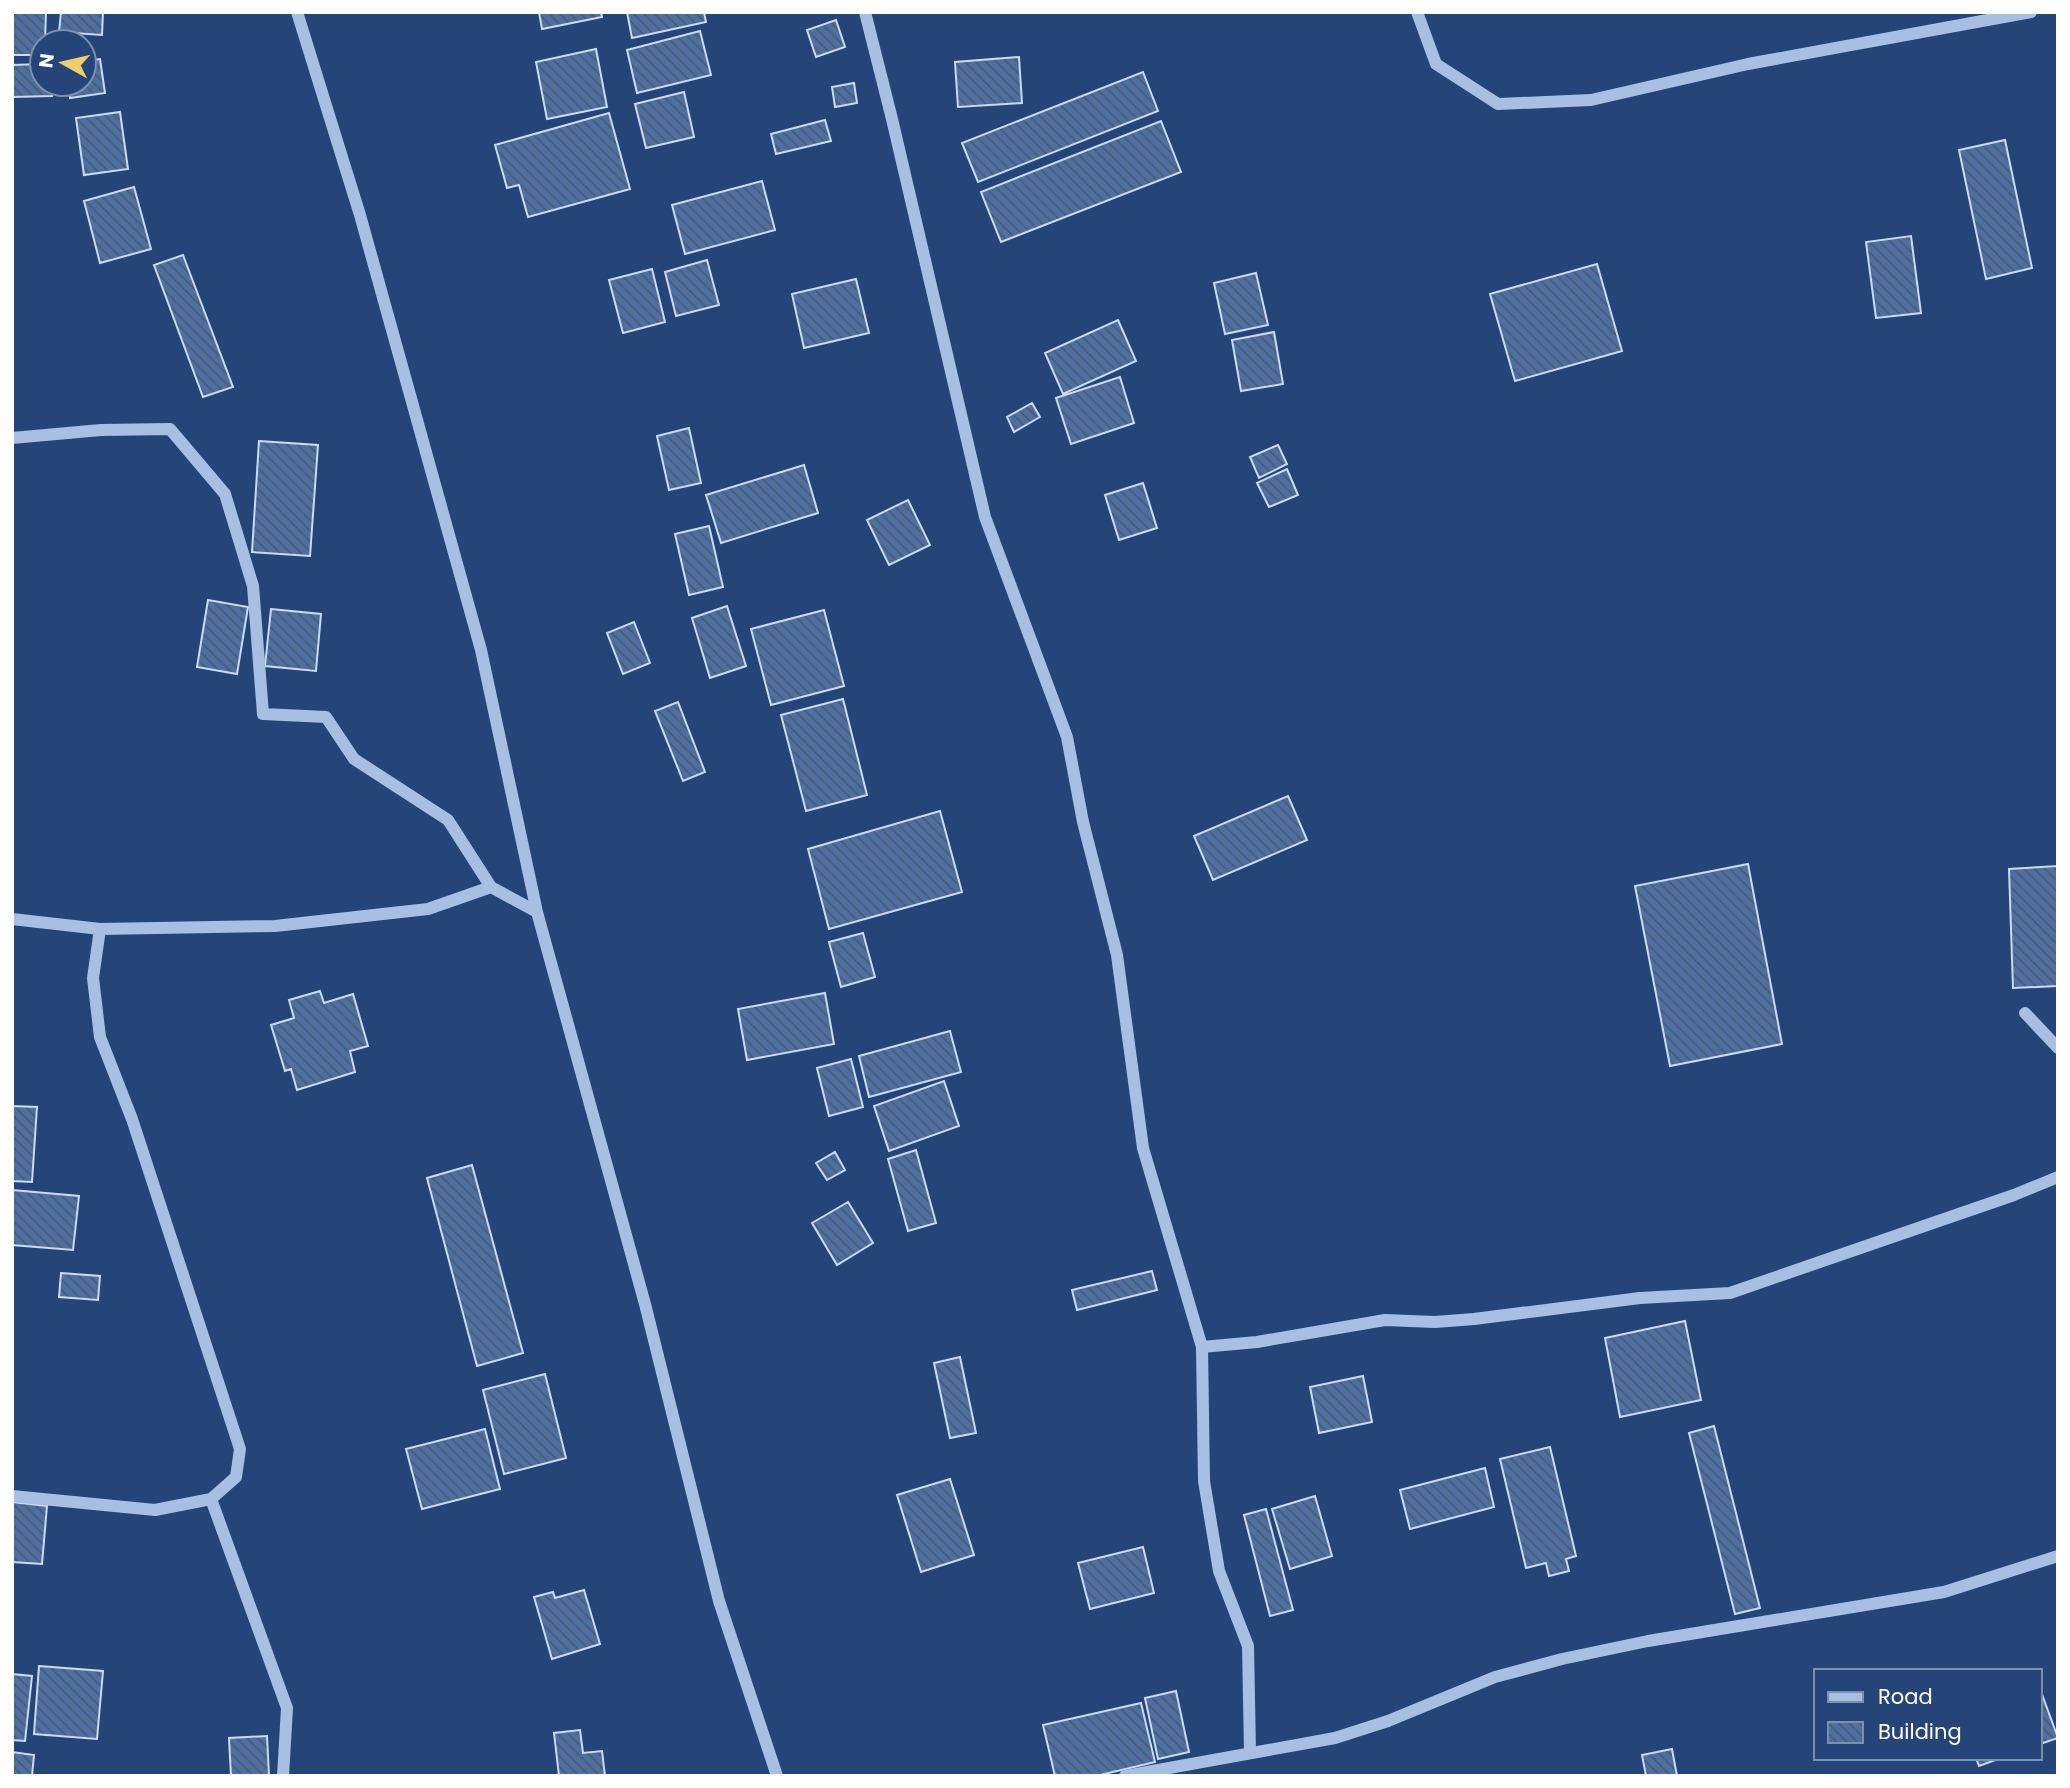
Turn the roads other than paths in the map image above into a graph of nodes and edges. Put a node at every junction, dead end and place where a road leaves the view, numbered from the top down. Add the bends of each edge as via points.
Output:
1 (297, 12) edge
2 (865, 12) edge
3 (1417, 12) edge
4 (2031, 12) edge
5 (12, 438) edge
6 (491, 887) junction
7 (537, 912) junction
8 (12, 919) edge
9 (100, 929) junction
10 (2025, 1013) dead end
11 (2058, 1048) edge
12 (2058, 1177) edge
13 (1202, 1347) junction
14 (12, 1496) edge
15 (211, 1499) junction
16 (2058, 1556) edge
17 (1250, 1752) junction
18 (283, 1776) edge
19 (778, 1776) edge
20 (1125, 1776) edge

1 - 7 street via 360,215 481,650
2 - 13 street via 985,517 1067,737 1117,955 1143,1148
3 - 4 street via 1436,64 1498,104 1591,100 1748,64
5 - 6 street via 170,429 225,494 253,586 263,713 326,717 354,759 448,820
6 - 7 street
6 - 9 street via 428,909 275,926
7 - 19 street via 641,1291 719,1601
8 - 9 street
9 - 15 street via 93,978 100,1037 136,1132 240,1449 236,1477
10 - 11 street
12 - 13 street via 1730,1293 1640,1298 1474,1320 1385,1320
13 - 17 street via 1204,1480 1219,1571 1248,1646
14 - 15 street via 155,1510
15 - 18 street via 287,1708
16 - 17 street via 1944,1592 1562,1659 1495,1677 1335,1738
17 - 20 street

